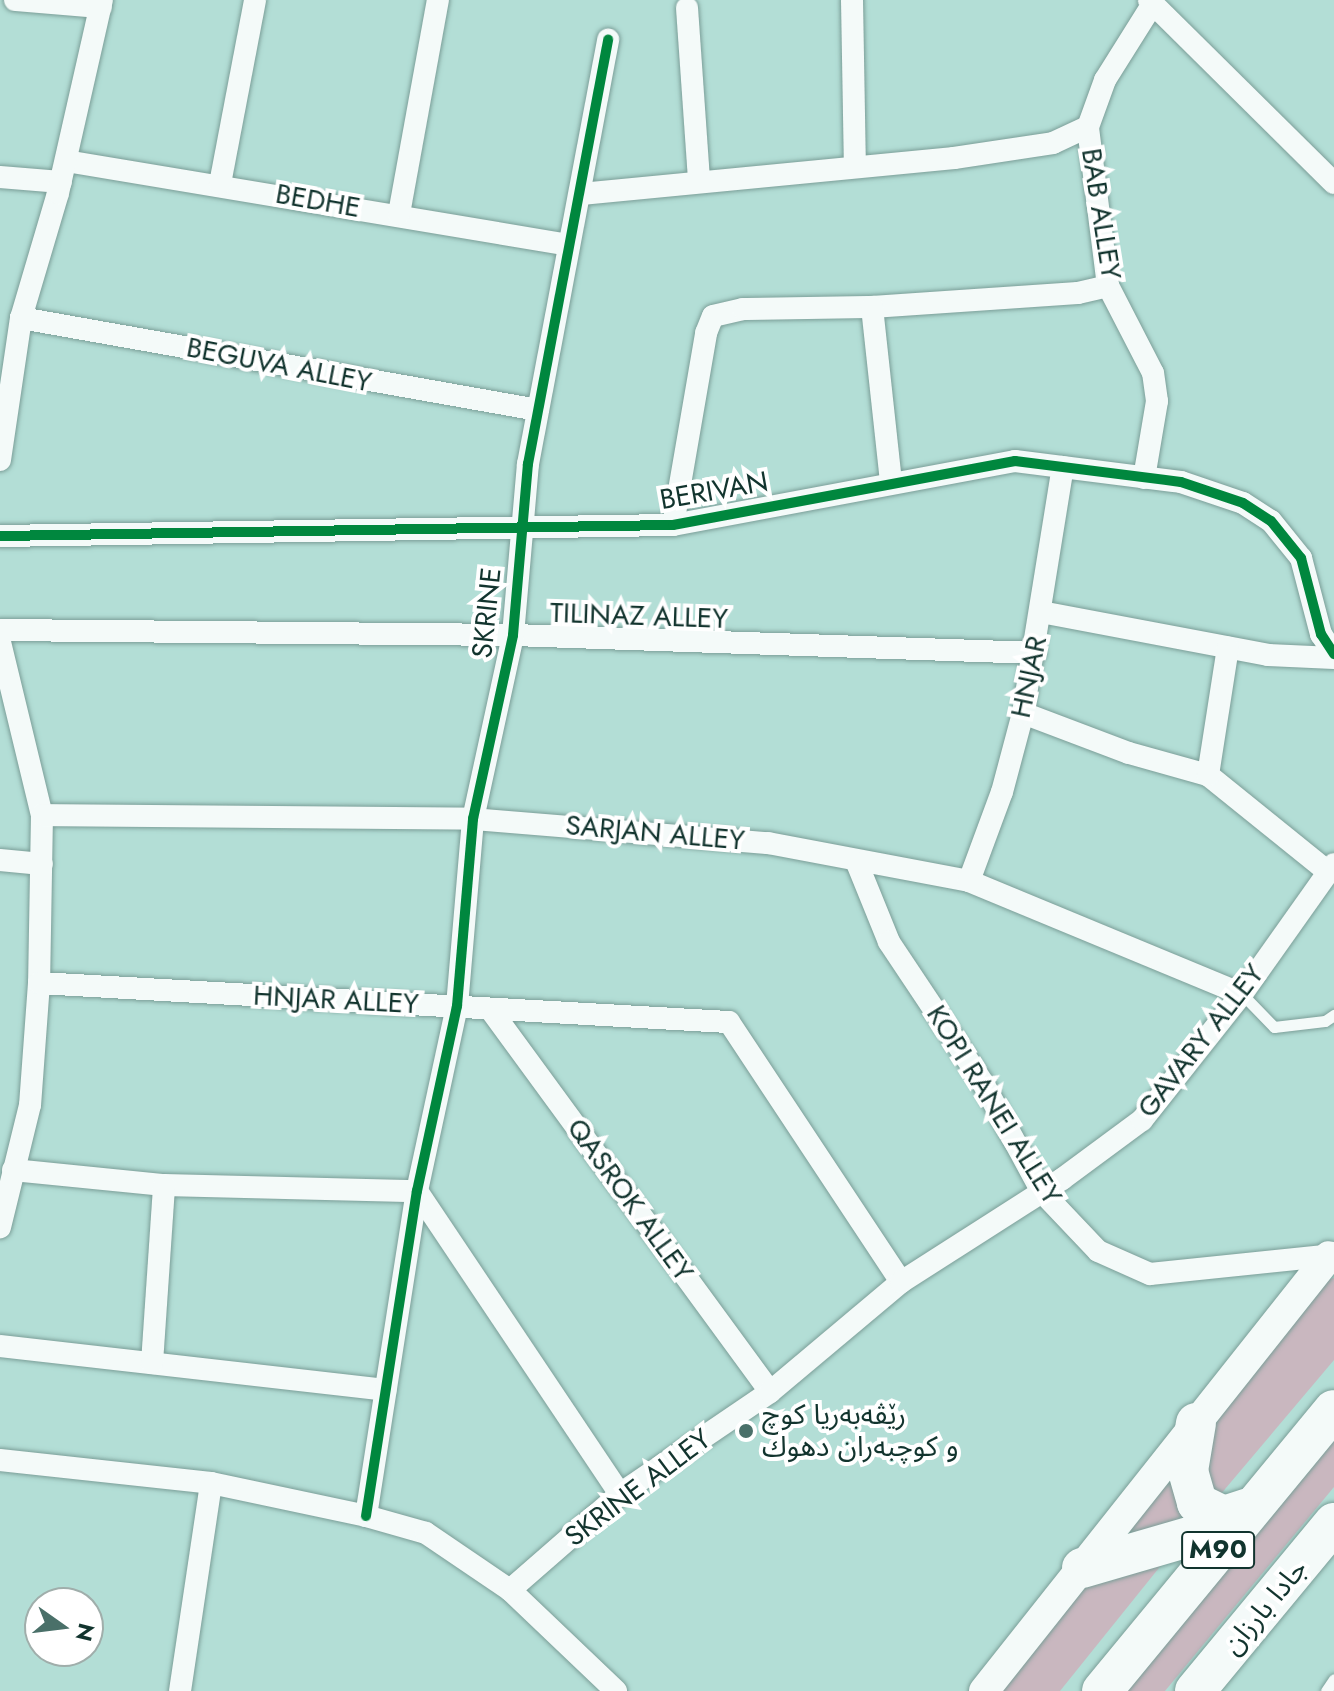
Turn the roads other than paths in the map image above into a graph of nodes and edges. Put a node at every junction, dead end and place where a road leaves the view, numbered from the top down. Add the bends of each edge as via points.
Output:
1 (15, 0) edge
2 (255, 0) edge
3 (438, 0) edge
4 (852, 0) edge
5 (1150, 2) edge
6 (102, 4) edge
7 (687, 8) dead end
8 (608, 39) dead end
9 (1088, 127) junction
10 (855, 167) junction
11 (64, 171) junction
12 (0, 177) edge
13 (699, 181) junction
14 (1334, 183) edge
15 (220, 184) junction
16 (581, 194) junction
17 (399, 214) junction
18 (569, 245) junction
19 (1108, 286) junction
20 (872, 307) junction
21 (21, 318) junction
22 (8, 348) edge
23 (538, 410) junction
24 (0, 460) edge
25 (1063, 467) junction
26 (1144, 478) junction
27 (891, 482) junction
28 (673, 525) junction
29 (519, 531) junction
30 (0, 536) edge
31 (1041, 612) junction
32 (0, 630) edge
33 (513, 635) junction
34 (0, 642) edge
35 (1228, 648) junction
36 (1035, 653) junction
37 (1334, 656) edge
38 (3, 677) edge
39 (1023, 713) junction
40 (1208, 775) junction
41 (42, 815) junction
42 (473, 819) junction
43 (0, 860) edge
44 (857, 863) junction
45 (42, 864) junction
46 (1330, 868) edge
47 (969, 881) junction
48 (39, 983) junction
49 (1242, 994) junction
50 (457, 1006) junction
51 (490, 1009) junction
52 (1334, 1015) edge
53 (13, 1170) junction
54 (164, 1185) junction
55 (417, 1191) junction
56 (1042, 1192) junction
57 (0, 1227) edge
58 (1332, 1255) edge
59 (901, 1282) junction
60 (0, 1346) edge
61 (152, 1363) junction
62 (386, 1390) junction
63 (770, 1392) junction
64 (1334, 1410) edge
65 (1196, 1423) junction
66 (0, 1460) edge
67 (211, 1483) junction
68 (620, 1494) junction
69 (1256, 1505) junction
70 (366, 1516) junction
71 (1334, 1523) edge
72 (1082, 1568) junction
73 (510, 1590) junction
74 (1334, 1679) edge
75 (180, 1691) edge
76 (616, 1691) edge
77 (984, 1691) edge
78 (1102, 1691) edge
79 (1195, 1691) edge
80 (1326, 1691) edge

1 - 6 street
2 - 15 street
3 - 17 street
4 - 10 street
5 - 9 street, BAB ALLEY via 1105,80
5 - 14 street
6 - 11 street
7 - 13 street
8 - 16 street, SKRINE
9 - 10 street via 1053,143
9 - 19 street, BAB ALLEY
10 - 13 street
11 - 12 street, BEDHE
11 - 15 street, BEDHE
11 - 21 street
13 - 16 street
15 - 17 street, BEDHE
16 - 18 street, SKRINE
17 - 18 street, BEDHE
18 - 23 street, SKRINE
19 - 20 street via 1078,293
19 - 26 street, BAB ALLEY via 1153,373 1157,401
20 - 27 street
20 - 28 street via 743,309 713,316
21 - 22 street
21 - 23 street, BEGUVA ALLEY
22 - 24 street
23 - 29 street, SKRINE
25 - 26 street, BERIVAN
25 - 27 street, BERIVAN via 1015,461
25 - 31 street, HNJAR
26 - 37 street, BERIVAN via 1181,482 1243,503 1271,521 1301,558 1321,634
27 - 28 street, BERIVAN
28 - 29 street, BERIVAN
29 - 30 street, BERIVAN
29 - 33 street, SKRINE
31 - 35 street
31 - 36 street, HNJAR
32 - 33 street, TILINAZ ALLEY
33 - 36 street, TILINAZ ALLEY
33 - 42 street, SKRINE
34 - 38 street
35 - 37 street
35 - 40 street
36 - 39 street, HNJAR
38 - 41 street
39 - 40 street via 1129,753
39 - 47 street, HNJAR via 1002,792
40 - 46 street
41 - 42 street, SARJAN ALLEY
41 - 45 street
42 - 44 street, SARJAN ALLEY via 768,843
42 - 50 street, SKRINE
43 - 45 street
44 - 47 street, SARJAN ALLEY
44 - 56 street, KOPI RANEI ALLEY via 889,942 983,1083
45 - 48 street
46 - 49 street, GAVARY ALLEY
47 - 49 street, SARJAN ALLEY
48 - 50 street, HNJAR ALLEY
48 - 53 street via 30,1105
49 - 52 lane via 1274,1027 1325,1021
49 - 56 street, GAVARY ALLEY via 1142,1120
50 - 51 street, HNJAR ALLEY
50 - 55 street, SKRINE
51 - 59 street, HNJAR ALLEY via 729,1022
51 - 63 street, QASROK ALLEY
53 - 54 street
53 - 57 street
54 - 55 street
54 - 61 street
55 - 62 street, SKRINE
55 - 68 street
56 - 58 street, KOPI RANEI ALLEY via 1098,1251 1150,1274
56 - 59 street, SKRINE ALLEY
58 - 65 main road
59 - 63 street, SKRINE ALLEY
60 - 61 street
61 - 62 street
62 - 70 street, SKRINE
63 - 68 street, SKRINE ALLEY
64 - 69 highway, M90
65 - 69 highway via 1188,1471 1197,1503 1224,1516
65 - 72 main road
66 - 67 street
67 - 70 street
67 - 75 street
68 - 73 street, SKRINE ALLEY
69 - 72 highway via 1192,1536
69 - 78 highway, M90
70 - 73 street via 426,1533
71 - 79 highway, جادا بارزان / M90
72 - 77 main road
73 - 76 street
74 - 80 lane

